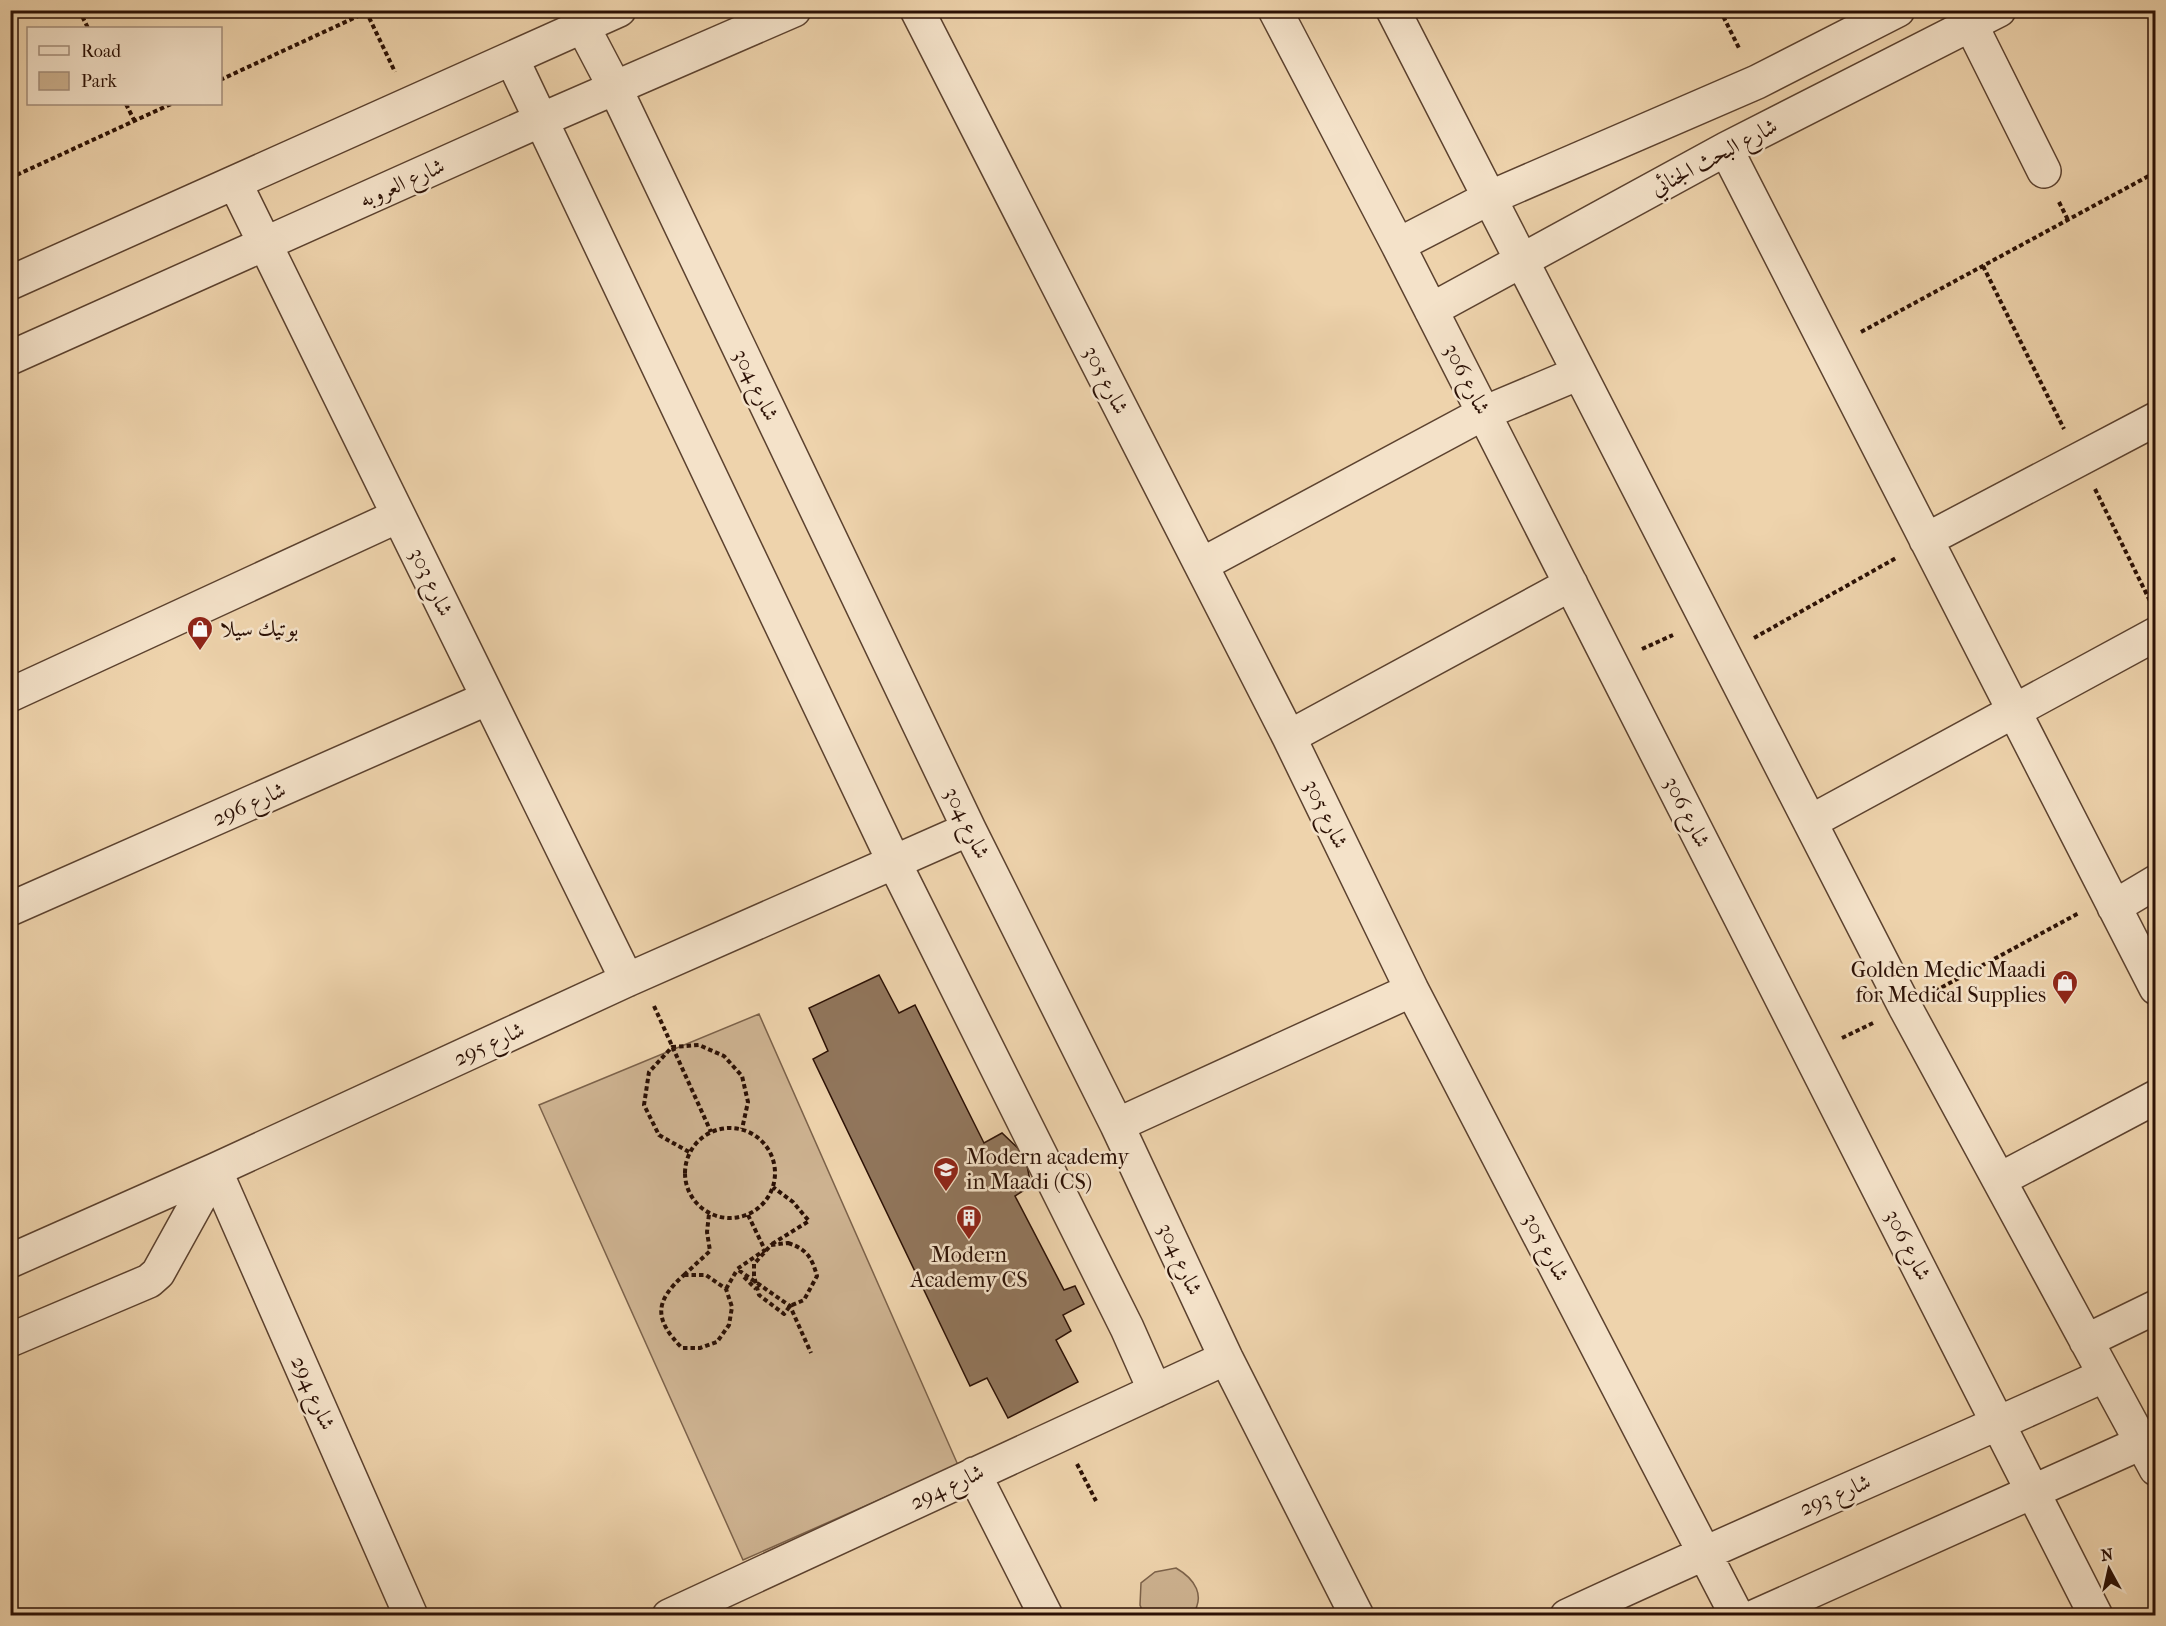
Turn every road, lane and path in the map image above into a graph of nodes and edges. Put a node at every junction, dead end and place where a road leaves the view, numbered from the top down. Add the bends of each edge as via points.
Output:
1 (80, 10) edge
2 (619, 10) edge
3 (794, 10) edge
4 (917, 10) edge
5 (1275, 10) edge
6 (1393, 10) edge
7 (1720, 10) edge
8 (1898, 10) edge
9 (366, 11) edge
10 (1985, 18) edge
11 (88, 27) edge
12 (583, 27) junction
13 (512, 59) junction
14 (222, 79) edge
15 (1757, 82) junction
16 (615, 88) junction
17 (411, 104) junction
18 (126, 105) edge
19 (169, 105) edge
20 (134, 120) junction
21 (541, 120) junction
22 (1726, 148) junction
23 (10, 169) edge
24 (2044, 171) dead end
25 (2156, 172) edge
26 (12, 177) edge
27 (234, 183) junction
28 (1489, 198) junction
29 (266, 245) junction
30 (1398, 245) junction
31 (1522, 262) junction
32 (10, 282) edge
33 (1431, 310) junction
34 (1829, 350) junction
35 (10, 358) edge
36 (1579, 373) junction
37 (1484, 413) junction
38 (2156, 418) edge
39 (398, 516) junction
40 (1926, 540) junction
41 (1201, 565) junction
42 (1571, 584) junction
43 (1706, 620) junction
44 (2156, 634) edge
45 (1724, 654) junction
46 (1611, 663) junction
47 (10, 695) edge
48 (488, 698) junction
49 (2014, 711) junction
50 (1288, 737) junction
51 (1810, 822) junction
52 (969, 829) junction
53 (894, 862) junction
54 (2156, 882) edge
55 (2111, 902) junction
56 (10, 909) edge
57 (634, 978) junction
58 (2156, 988) edge
59 (1412, 990) junction
60 (1905, 1007) junction
61 (672, 1047) junction
62 (1810, 1054) junction
63 (2156, 1097) edge
64 (1117, 1125) junction
65 (742, 1129) junction
66 (711, 1132) junction
67 (689, 1152) junction
68 (215, 1170) junction
69 (1999, 1180) junction
70 (773, 1187) junction
71 (709, 1214) junction
72 (748, 1215) junction
73 (771, 1245) junction
74 (765, 1251) junction
75 (10, 1261) edge
76 (737, 1269) junction
77 (684, 1275) junction
78 (726, 1289) junction
79 (773, 1306) junction
80 (790, 1306) junction
81 (2156, 1307) edge
82 (10, 1340) edge
83 (2086, 1341) junction
84 (812, 1353) dead end
85 (1226, 1358) junction
86 (2105, 1375) junction
87 (1155, 1391) junction
88 (1999, 1424) junction
89 (2148, 1456) edge
90 (974, 1474) junction
91 (2034, 1493) junction
92 (1705, 1551) junction
93 (411, 1616) edge
94 (669, 1616) edge
95 (1046, 1616) edge
96 (1357, 1616) edge
97 (1567, 1616) edge
98 (1737, 1616) edge
99 (1756, 1616) edge
100 (2096, 1616) edge

1 - 11 path
2 - 12 street
3 - 16 street, شارع العروبه
4 - 41 street, شارع 305
5 - 30 street, شارع 306
6 - 28 street
7 - 15 path
8 - 15 street, شارع البحث الجنائي
9 - 14 path
9 - 17 path
10 - 22 street, شارع البحث الجنائي
10 - 24 street
12 - 13 street
12 - 16 street, شارع 304
13 - 17 street
13 - 21 street
15 - 28 street, شارع البحث الجنائي
16 - 21 street, شارع العروبه
16 - 52 street, شارع 304
17 - 27 street
18 - 20 path
19 - 20 path
20 - 26 path
21 - 29 street, شارع العروبه
21 - 53 street
22 - 31 street, شارع البحث الجنائي
22 - 34 street
23 - 26 path
25 - 34 path
27 - 29 street, شارع 303
27 - 32 street
28 - 30 street, شارع البحث الجنائي
28 - 31 street
29 - 35 street, شارع العروبه
29 - 39 street, شارع 303
30 - 33 street, شارع 306
31 - 33 street, شارع البحث الجنائي
31 - 36 street
33 - 37 street, شارع 306
34 - 40 street
36 - 37 street
36 - 43 street
37 - 41 street
37 - 42 street, شارع 306
38 - 40 street
39 - 47 street
39 - 48 street, شارع 303
40 - 45 path
40 - 49 street
41 - 50 street, شارع 305
42 - 46 street, شارع 306
42 - 50 street
43 - 45 street
43 - 46 path
44 - 49 street
45 - 51 street
46 - 62 street, شارع 306
48 - 56 street, شارع 296
48 - 57 street, شارع 303
49 - 51 street
49 - 55 street
50 - 59 street, شارع 305
51 - 60 street
52 - 53 street, شارع 295
52 - 64 street, شارع 304
53 - 57 street, شارع 295
53 - 87 street
54 - 55 street
55 - 58 street
55 - 60 path
57 - 61 path
57 - 68 street, شارع 295
59 - 64 street
59 - 92 street, شارع 305
60 - 62 path
60 - 69 street
61 - 65 path via 699,1045 724,1056 742,1076 748,1102
61 - 66 path
61 - 67 path via 649,1072 644,1105 659,1135
62 - 88 street, شارع 306
63 - 69 street
64 - 85 street, شارع 304
65 - 66 path
65 - 70 path via 766,1145 773,1158
66 - 67 path
67 - 71 path via 684,1173 688,1194
68 - 75 street, شارع 295
68 - 82 street via 158,1273 149,1281
68 - 93 street, شارع 294
69 - 83 street
70 - 72 path via 768,1198
70 - 73 path via 809,1221
71 - 72 path via 735,1219
71 - 77 path via 710,1251
72 - 74 path
73 - 74 path
73 - 80 path via 788,1243 801,1247 812,1259 817,1276 804,1300
74 - 76 path
74 - 79 path via 754,1264 754,1276 759,1294
76 - 78 path
76 - 79 path
76 - 80 path
77 - 78 path via 706,1275
77 - 78 path via 667,1290 661,1310 668,1330 682,1348 700,1348 717,1342 729,1325 732,1307
79 - 80 path via 784,1314
80 - 84 path
81 - 83 street
83 - 86 street
85 - 87 street, شارع 294
85 - 96 street, شارع 304
86 - 88 street, شارع 293
86 - 89 street
87 - 90 street, شارع 294
88 - 91 street, شارع 306
88 - 92 street, شارع 293
89 - 91 street
90 - 94 street, شارع 294
90 - 95 street
91 - 99 street
91 - 100 street, شارع 306
92 - 97 street, شارع 293
92 - 98 street, شارع 305

